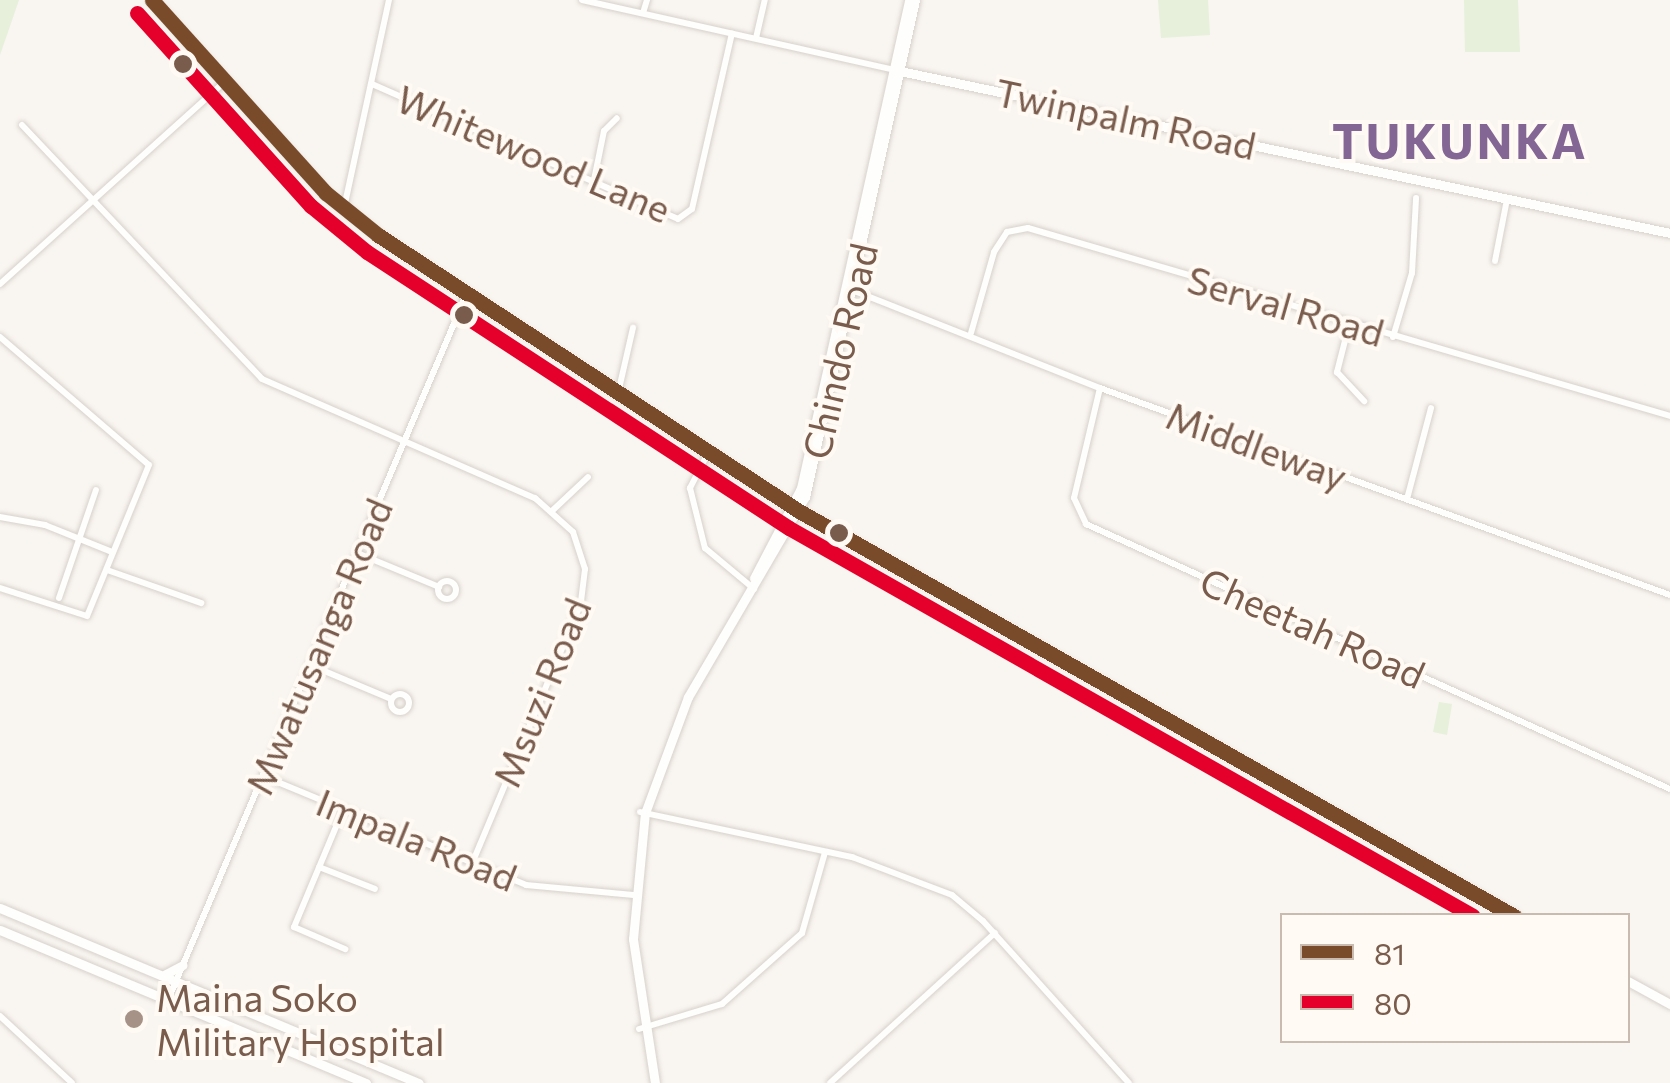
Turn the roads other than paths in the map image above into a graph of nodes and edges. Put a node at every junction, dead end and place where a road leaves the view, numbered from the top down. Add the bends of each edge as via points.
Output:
1 (152, 0) edge
2 (389, 0) edge
3 (582, 0) edge
4 (647, 0) edge
5 (764, 0) edge
6 (912, 0) edge
7 (643, 14) junction
8 (732, 32) junction
9 (756, 38) junction
10 (898, 70) junction
11 (224, 82) junction
12 (372, 84) junction
13 (618, 118) dead end
14 (22, 125) dead end
15 (594, 180) junction
16 (96, 197) junction
17 (1416, 198) dead end
18 (1508, 198) junction
19 (344, 208) junction
20 (1670, 233) edge
21 (1494, 261) dead end
22 (0, 284) edge
23 (850, 288) junction
24 (467, 292) junction
25 (1349, 326) junction
26 (633, 328) dead end
27 (970, 333) junction
28 (0, 337) edge
29 (1393, 337) junction
30 (1100, 388) junction
31 (618, 390) junction
32 (1364, 401) dead end
33 (1430, 408) dead end
34 (1670, 416) edge
35 (404, 441) junction
36 (710, 450) junction
37 (588, 477) dead end
38 (96, 490) dead end
39 (803, 492) junction
40 (778, 497) junction
41 (1407, 499) junction
42 (796, 508) junction
43 (553, 510) junction
44 (0, 517) edge
45 (814, 519) junction
46 (789, 524) junction
47 (80, 539) junction
48 (112, 552) junction
49 (357, 553) junction
50 (107, 570) junction
51 (439, 587) dead end
52 (752, 587) junction
53 (0, 588) edge
54 (1670, 595) edge
55 (59, 598) dead end
56 (201, 602) dead end
57 (310, 665) junction
58 (391, 699) dead end
59 (263, 776) junction
60 (1670, 789) edge
61 (343, 810) junction
62 (643, 812) junction
63 (825, 852) junction
64 (472, 864) junction
65 (319, 867) junction
66 (375, 890) dead end
67 (632, 895) junction
68 (0, 908) edge
69 (1510, 913) edge
70 (0, 930) edge
71 (995, 934) junction
72 (345, 950) dead end
73 (183, 965) junction
74 (162, 976) junction
75 (1630, 981) edge
76 (176, 982) junction
77 (168, 1000) junction
78 (1670, 1004) edge
79 (0, 1016) edge
80 (641, 1028) junction
81 (72, 1083) edge
82 (366, 1083) edge
83 (419, 1083) edge
84 (653, 1083) edge
85 (830, 1083) edge
86 (1129, 1083) edge

1 - 11 main road
2 - 12 street
3 - 7 street, Twinpalm Road
4 - 7 street
5 - 9 street
6 - 10 main road, Chindo Road
7 - 8 street, Twinpalm Road
8 - 9 street, Twinpalm Road
8 - 15 street, Whitewood Lane via 689,214 671,218
9 - 10 street, Twinpalm Road
10 - 18 main road, Twinpalm Road
10 - 23 main road, Chindo Road
11 - 16 street
11 - 19 main road
12 - 15 street, Whitewood Lane
12 - 19 street
13 - 15 street via 604,131
14 - 16 street
16 - 22 street
16 - 35 street via 262,379
17 - 29 street via 1412,273
18 - 20 main road, Twinpalm Road
18 - 21 street
19 - 24 main road
23 - 27 street, Middleway
23 - 39 main road, Chindo Road
24 - 31 main road
24 - 35 street, Mwatusanga Road
25 - 27 street, Serval Road via 1021,228 1008,232 994,252
25 - 29 street, Serval Road
25 - 32 street via 1336,372
26 - 31 street
27 - 30 street, Middleway
28 - 48 street via 148,460
29 - 34 street, Serval Road
30 - 41 street, Middleway
30 - 60 street, Cheetah Road via 1074,498 1086,524
31 - 36 main road
33 - 41 street
35 - 43 street
35 - 49 street, Mwatusanga Road
36 - 40 main road
36 - 52 street via 690,488 704,542
37 - 43 street
38 - 47 street
39 - 40 main road
39 - 42 main road, Chindo Road
39 - 45 main road
40 - 42 main road
40 - 46 main road
41 - 54 street, Middleway
42 - 45 main road
42 - 46 main road, Chindo Road
43 - 64 street, Msuzi Road via 578,540 584,595
44 - 47 street
45 - 46 main road
45 - 69 main road
46 - 52 main road, Chindo Road
47 - 48 street
47 - 55 street
48 - 50 street
49 - 51 street
49 - 57 street, Mwatusanga Road
50 - 53 street via 84,617
50 - 56 street
52 - 62 main road, Chindo Road via 675,710
57 - 58 street
57 - 59 street, Mwatusanga Road
59 - 61 street, Impala Road
59 - 73 street, Mwatusanga Road
61 - 64 street, Impala Road
61 - 65 street
62 - 63 street
62 - 67 main road, Chindo Road
63 - 71 street via 912,874 952,895
63 - 80 street via 802,932 722,1004
64 - 67 street, Impala Road via 536,887
65 - 66 street
65 - 72 street via 294,930
67 - 80 main road, Chindo Road
68 - 74 main road
70 - 77 main road
71 - 85 street
71 - 86 street
73 - 74 main road
73 - 76 street, Mwatusanga Road
74 - 76 main road
75 - 78 main road
76 - 77 street, Mwatusanga Road
76 - 83 main road
77 - 82 main road
79 - 81 street
80 - 84 main road, Chindo Road

